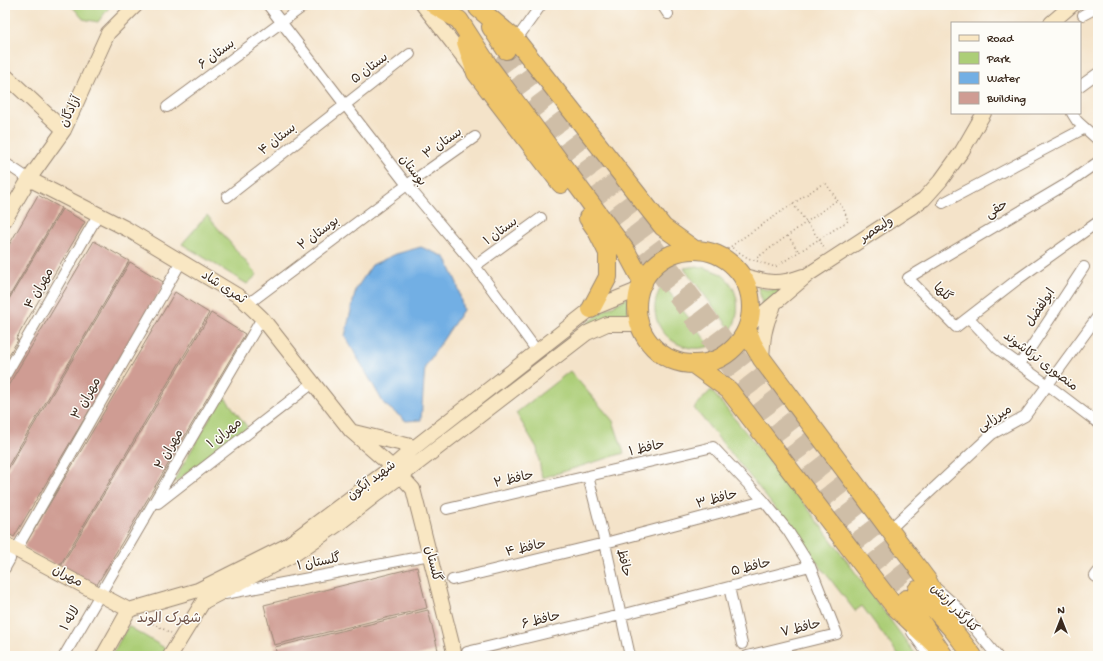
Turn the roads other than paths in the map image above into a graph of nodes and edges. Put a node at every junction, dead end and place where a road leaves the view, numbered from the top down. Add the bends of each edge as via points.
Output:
1 (136, 5) edge
2 (268, 5) edge
3 (305, 5) edge
4 (423, 5) edge
5 (434, 5) edge
6 (447, 5) edge
7 (541, 5) edge
8 (1072, 5) edge
9 (477, 6) edge
10 (1098, 7) edge
11 (1083, 15) dead end
12 (459, 20) junction
13 (1051, 22) edge
14 (282, 23) junction
15 (506, 50) junction
16 (410, 54) dead end
17 (476, 73) junction
18 (5, 75) edge
19 (1096, 78) edge
20 (1081, 86) edge
21 (345, 105) junction
22 (167, 107) dead end
23 (983, 114) edge
24 (1073, 114) edge
25 (1085, 128) junction
26 (64, 130) junction
27 (475, 137) dead end
28 (1098, 140) edge
29 (1098, 162) edge
30 (5, 163) edge
31 (29, 179) junction
32 (407, 185) junction
33 (227, 197) dead end
34 (943, 203) dead end
35 (98, 215) junction
36 (541, 218) dead end
37 (5, 220) edge
38 (1098, 222) edge
39 (695, 250) junction
40 (181, 262) junction
41 (475, 266) junction
42 (1084, 267) dead end
43 (809, 274) junction
44 (741, 275) junction
45 (908, 278) joint
46 (641, 286) junction
47 (248, 304) junction
48 (774, 304) junction
49 (591, 309) junction
50 (1098, 316) edge
51 (262, 318) junction
52 (969, 318) junction
53 (639, 324) junction
54 (748, 328) junction
55 (537, 351) junction
56 (762, 360) junction
57 (693, 364) junction
58 (1020, 364) junction
59 (5, 376) edge
60 (313, 383) junction
61 (1048, 385) junction
62 (479, 397) junction
63 (489, 409) junction
64 (1098, 423) edge
65 (350, 431) junction
66 (415, 447) junction
67 (713, 447) joint
68 (397, 471) junction
69 (588, 476) junction
70 (764, 501) junction
71 (152, 506) junction
72 (447, 509) dead end
73 (889, 530) junction
74 (605, 543) junction
75 (9, 547) edge
76 (430, 555) junction
77 (810, 566) junction
78 (5, 568) edge
79 (1098, 572) edge
80 (1098, 578) edge
81 (452, 580) dead end
82 (729, 587) junction
83 (210, 591) junction
84 (189, 593) junction
85 (100, 594) junction
86 (911, 594) junction
87 (200, 606) junction
88 (128, 610) junction
89 (621, 615) junction
90 (742, 644) dead end
91 (936, 652) edge
92 (456, 655) edge
93 (64, 656) edge
94 (103, 656) edge
95 (170, 656) edge
96 (630, 656) edge
97 (747, 656) edge
98 (973, 656) edge
99 (997, 656) edge

1 - 26 main road, آزادگان via 108,33
2 - 14 street, بوستان
3 - 14 street, بستان ۶
4 - 17 main road
5 - 12 highway
6 - 12 highway
7 - 15 street
8 - 13 main road
9 - 15 highway
10 - 11 street
12 - 15 highway
12 - 17 highway
12 - 46 highway via 488,65 626,251
14 - 21 street, بوستان
14 - 22 street, بستان ۶
15 - 39 highway via 663,227
16 - 21 street, بستان ۵
17 - 49 highway via 597,231 608,253 608,277
18 - 26 main road
19 - 20 street
21 - 32 street, بوستان
21 - 33 street, بستان ۴
23 - 43 main road, ولیعصر via 962,151 924,199
24 - 25 street
25 - 28 street
25 - 34 street
26 - 31 main road, آزادگان
27 - 32 street, بستان ۳
29 - 45 street, حقی via 1068,183
30 - 31 street
31 - 35 main road, ثمری شاد
31 - 37 main road, آزادگان
32 - 41 street, بوستان
32 - 47 street, بوستان ۲
35 - 40 main road, ثمری شاد
35 - 59 street, مهران ۴
36 - 41 street, بستان ۱
38 - 52 street via 1018,279
39 - 44 highway via 713,253 725,251 729,262
39 - 46 highway via 683,251 661,260 652,268
40 - 47 main road, ثمری شاد
40 - 75 street, مهران ۳
41 - 55 street, بوستان
42 - 58 street, ابولفضل
43 - 44 main road via 788,281 769,283
43 - 48 main road, ولیعصر
44 - 54 highway via 750,297
45 - 52 street, گلها via 956,327
46 - 49 main road, شهید آبگون
46 - 53 highway via 637,306
47 - 51 main road, ثمری شاد
48 - 54 main road, ولیعصر
48 - 56 main road via 766,321
49 - 55 main road, شهید آبگون
50 - 61 street, میرزایی
51 - 60 main road, ثمری شاد
51 - 71 street, مهران ۲
52 - 58 street, منصوری ترکاشوند via 998,349
53 - 57 highway via 647,340 659,353 675,361
53 - 63 main road, شهید آبگون via 607,324 587,333
54 - 56 highway
54 - 57 highway via 727,354 711,362
55 - 62 main road, شهید آبگون
56 - 73 highway
57 - 86 highway via 729,390
58 - 61 street, منصوری ترکاشوند
60 - 65 main road, ثمری شاد
60 - 71 street, ۱ مهران
61 - 64 street, منصوری ترکاشوند
61 - 73 street, میرزایی via 1025,416 992,434
62 - 63 main road
62 - 66 main road, شهید آبگون
63 - 68 main road, شهید آبگون
65 - 66 main road
65 - 68 main road, ثمری شاد
66 - 68 main road, شهید آبگون
67 - 69 street, حافظ ۱
67 - 70 street, حافظ ۳
68 - 76 main road, گلستان via 413,489
68 - 83 main road, شهید آبگون via 382,490 294,554
69 - 72 street, حافظ ۲
69 - 74 street, حافظ
70 - 74 street, حافظ ۳
70 - 77 street via 788,531
71 - 85 street, مهران ۲
73 - 86 highway
74 - 81 street, حافظ ۴
74 - 89 street, حافظ
75 - 78 street via 10,559
75 - 85 main road, مهران
76 - 83 street, گلستان ۱
76 - 92 main road, گلستان
77 - 82 street, حافظ ۵
77 - 97 street, حافظ ۷ via 837,634
79 - 80 street via 1095,576
82 - 89 street, حافظ ۵
82 - 90 street
83 - 84 main road, شهید آبگون
83 - 87 main road, شهید آبگون
84 - 87 main road via 197,595
84 - 88 main road, شهید آبگون
85 - 88 main road, مهران
85 - 93 street, لاله ۱
86 - 91 highway
86 - 98 highway via 953,630
86 - 99 street, کنارگذر ارتش via 956,606
87 - 95 main road, شهید آبگون
88 - 94 main road
89 - 92 street, حافظ ۶
89 - 96 street, حافظ

